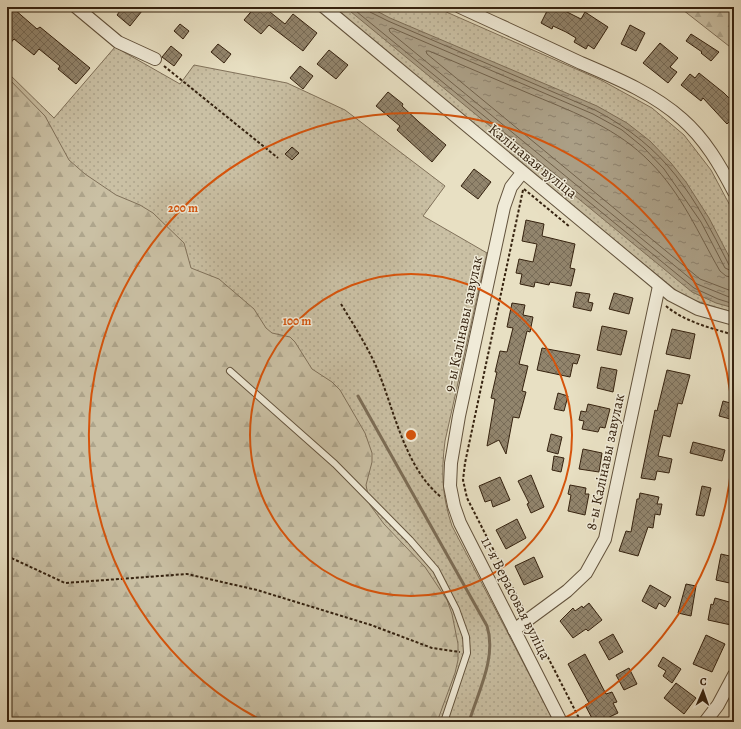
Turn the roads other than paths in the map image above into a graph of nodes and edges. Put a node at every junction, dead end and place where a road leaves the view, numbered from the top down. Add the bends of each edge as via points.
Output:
1 (76, 7) edge
2 (324, 7) edge
3 (460, 7) edge
4 (155, 59) road end
5 (522, 173) junction
6 (734, 192) edge
7 (659, 286) junction
8 (734, 319) edge
9 (230, 371) dead end
10 (450, 486) joint
11 (514, 630) junction
12 (734, 675) edge
13 (444, 722) edge
14 (561, 722) edge
15 (705, 722) edge

1 - 4 street via 118,42
2 - 5 street, Калінавая вуліца
3 - 6 street via 611,76 662,104 698,135 714,155
5 - 7 street, Калінавая вуліца
5 - 10 street, 9-ы Калінавы завулак via 511,187 504,208 459,416
7 - 8 street, Калінавая вуліца via 681,302
7 - 11 street, 8-ы Калінавы завулак via 605,539 586,573 567,591
9 - 13 lane via 335,464 436,570 456,609 466,637 467,653
10 - 11 street, 11-я Верасовая вуліца via 460,523
11 - 14 street, 11-я Верасовая вуліца
12 - 15 street via 718,705

